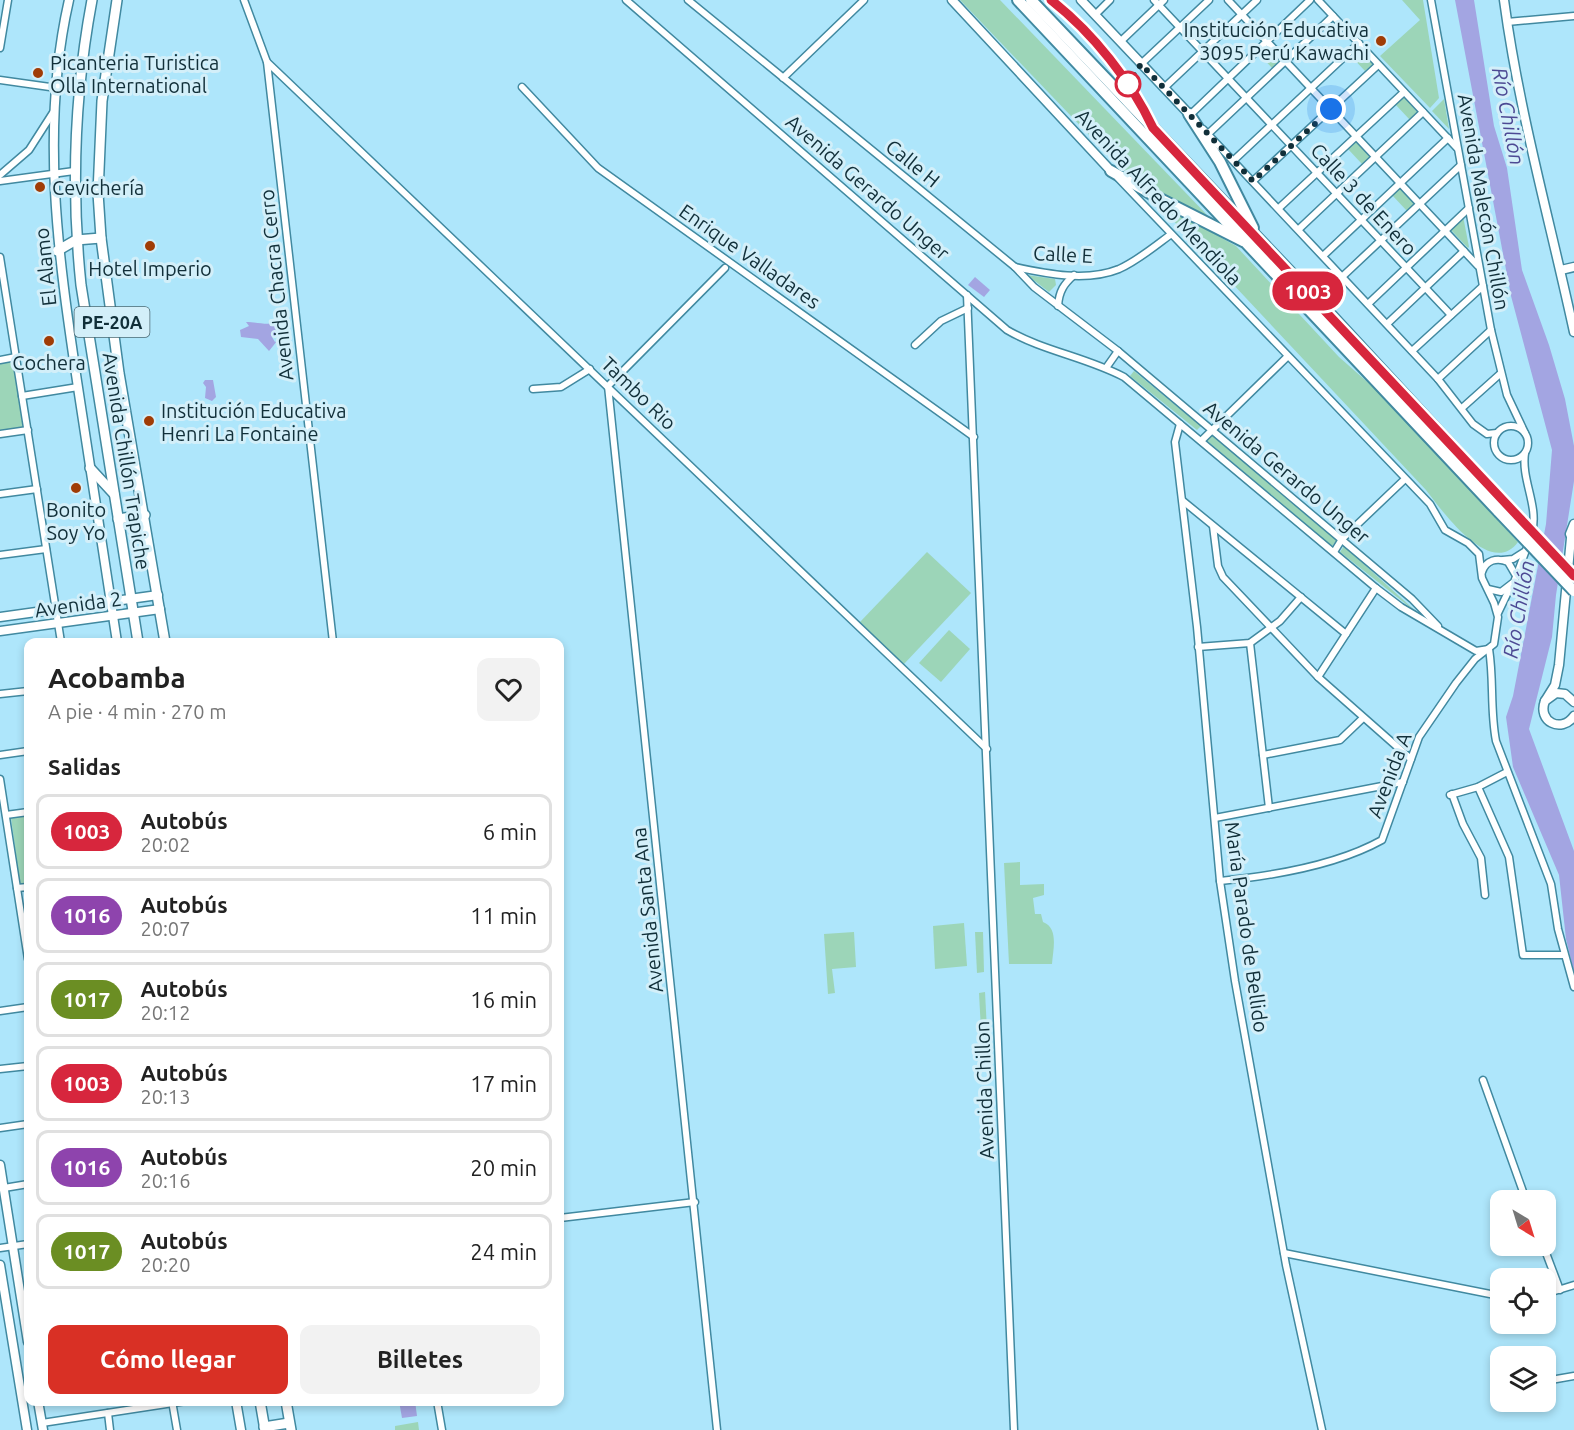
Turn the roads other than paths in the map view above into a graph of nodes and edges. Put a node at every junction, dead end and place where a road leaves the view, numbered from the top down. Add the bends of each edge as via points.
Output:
1 (8, 0) edge
2 (69, 0) edge
3 (92, 0) edge
4 (117, 0) edge
5 (244, 0) edge
6 (626, 0) edge
7 (688, 0) edge
8 (864, 0) edge
9 (952, 0) edge
10 (1018, 0) edge
11 (1031, 0) edge
12 (1081, 0) edge
13 (1110, 0) edge
14 (1164, 0) edge
15 (1209, 0) edge
16 (1228, 0) edge
17 (1257, 0) edge
18 (1310, 0) edge
19 (1318, 0) edge
20 (1431, 0) edge
21 (1504, 0) edge
22 (1156, 3) edge
23 (1242, 14) junction
24 (1095, 15) junction
25 (1333, 16) junction
26 (1574, 16) edge
27 (1507, 22) junction
28 (1180, 28) junction
29 (1266, 41) junction
30 (1120, 42) junction
31 (1359, 44) junction
32 (0, 48) edge
33 (1203, 52) junction
34 (1286, 61) junction
35 (267, 63) junction
36 (1141, 64) junction
37 (1378, 65) junction
38 (783, 78) junction
39 (1227, 78) junction
40 (0, 80) edge
41 (522, 87) dead end
42 (57, 88) junction
43 (1164, 88) junction
44 (1311, 88) junction
45 (1404, 92) junction
46 (1246, 98) junction
47 (1331, 109) junction
48 (55, 111) junction
49 (1423, 112) junction
50 (1189, 114) junction
51 (1272, 125) junction
52 (1208, 134) junction
53 (1356, 136) junction
54 (1448, 138) junction
55 (1291, 146) junction
56 (1458, 150) junction
57 (1376, 157) junction
58 (1234, 160) junction
59 (1461, 165) junction
60 (74, 171) junction
61 (1111, 171) junction
62 (54, 172) junction
63 (1317, 173) junction
64 (0, 175) edge
65 (0, 181) edge
66 (1253, 181) junction
67 (1400, 183) junction
68 (1336, 194) junction
69 (1420, 204) junction
70 (1280, 208) junction
71 (1469, 208) junction
72 (1361, 220) junction
73 (1299, 229) junction
74 (1445, 231) junction
75 (1170, 235) junction
76 (101, 238) junction
77 (76, 240) junction
78 (1381, 240) junction
79 (1255, 242) junction
80 (57, 251) junction
81 (1464, 251) junction
82 (1323, 256) junction
83 (0, 257) edge
84 (1015, 267) junction
85 (1479, 267) junction
86 (1574, 267) edge
87 (725, 268) dead end
88 (1406, 268) junction
89 (1561, 270) junction
90 (1074, 275) junction
91 (1343, 276) junction
92 (1483, 286) junction
93 (1425, 288) junction
94 (967, 295) junction
95 (3, 301) edge
96 (1368, 304) junction
97 (1058, 306) junction
98 (968, 308) junction
99 (1451, 315) junction
100 (1387, 324) junction
101 (1491, 330) junction
102 (1574, 332) edge
103 (915, 345) dead end
104 (1118, 351) junction
105 (1412, 351) junction
106 (16, 357) junction
107 (1287, 357) junction
108 (0, 360) edge
109 (1134, 365) junction
110 (1106, 368) junction
111 (590, 369) junction
112 (1500, 374) junction
113 (1124, 377) junction
114 (1438, 379) junction
115 (608, 386) junction
116 (78, 387) junction
117 (533, 389) dead end
118 (22, 396) junction
119 (1462, 408) junction
120 (1513, 408) junction
121 (1180, 424) junction
122 (1506, 426) junction
123 (28, 430) junction
124 (1211, 430) junction
125 (1497, 433) junction
126 (1525, 433) junction
127 (0, 434) edge
128 (974, 437) junction
129 (1201, 441) junction
130 (1525, 453) junction
131 (1509, 460) junction
132 (90, 468) junction
133 (1405, 479) junction
134 (1526, 479) junction
135 (37, 489) junction
136 (0, 494) edge
137 (114, 494) junction
138 (1182, 500) junction
139 (1502, 509) junction
140 (145, 515) junction
141 (118, 519) junction
142 (1574, 524) edge
143 (1213, 526) junction
144 (1342, 539) junction
145 (1572, 540) edge
146 (46, 549) junction
147 (1334, 552) junction
148 (1524, 552) junction
149 (0, 555) edge
150 (1572, 557) edge
151 (1503, 560) junction
152 (1482, 573) junction
153 (1574, 576) edge
154 (1515, 577) junction
155 (1510, 587) junction
156 (1376, 588) junction
157 (1486, 588) junction
158 (1574, 591) edge
159 (158, 595) junction
160 (1301, 597) junction
161 (131, 599) junction
162 (110, 602) junction
163 (56, 609) junction
164 (160, 609) junction
165 (134, 613) junction
166 (113, 616) junction
167 (0, 617) edge
168 (1498, 617) junction
169 (58, 623) junction
170 (1271, 628) junction
171 (0, 632) edge
172 (1346, 634) junction
173 (1448, 635) junction
174 (60, 638) edge
175 (116, 638) edge
176 (137, 638) edge
177 (164, 638) edge
178 (333, 638) edge
179 (1250, 643) junction
180 (1198, 646) junction
181 (1490, 649) junction
182 (1559, 665) junction
183 (1318, 677) junction
184 (24, 691) edge
185 (0, 694) edge
186 (1571, 699) edge
187 (1545, 701) junction
188 (1574, 716) edge
189 (1363, 718) junction
190 (1574, 724) edge
191 (1564, 725) junction
192 (987, 749) junction
193 (24, 752) edge
194 (0, 755) edge
195 (1263, 755) junction
196 (1411, 759) junction
197 (1507, 772) junction
198 (0, 779) edge
199 (1403, 782) junction
200 (1478, 787) junction
201 (1269, 808) junction
202 (24, 813) edge
203 (6, 816) junction
204 (1215, 818) junction
205 (1220, 881) junction
206 (24, 887) edge
207 (17, 888) junction
208 (1485, 895) dead end
209 (24, 925) edge
210 (1564, 955) junction
211 (1574, 987) edge
212 (24, 1008) edge
213 (0, 1011) edge
214 (24, 1067) edge
215 (0, 1070) edge
216 (1483, 1080) dead end
217 (24, 1125) edge
218 (0, 1128) edge
219 (0, 1165) edge
220 (24, 1185) edge
221 (4, 1188) junction
222 (1522, 1190) edge
223 (695, 1202) junction
224 (564, 1218) edge
225 (24, 1245) edge
226 (13, 1246) junction
227 (0, 1248) edge
228 (1284, 1253) junction
229 (1547, 1256) edge
230 (0, 1265) edge
231 (1574, 1286) edge
232 (1560, 1290) junction
233 (1556, 1291) edge
234 (1490, 1294) edge
235 (24, 1298) edge
236 (3, 1305) edge
237 (24, 1337) edge
238 (12, 1338) junction
239 (1574, 1376) edge
240 (1556, 1379) edge
241 (39, 1406) edge
242 (149, 1406) edge
243 (173, 1406) edge
244 (237, 1406) edge
245 (261, 1406) edge
246 (287, 1406) edge
247 (438, 1406) edge
248 (108, 1413) junction
249 (42, 1426) edge
250 (290, 1426) edge
251 (264, 1428) edge
252 (27, 1430) edge
253 (111, 1430) edge
254 (177, 1430) edge
255 (241, 1430) edge
256 (442, 1430) edge
257 (717, 1430) edge
258 (1014, 1430) edge
259 (1322, 1430) edge

1 - 32 street
2 - 42 street, El Alamo
3 - 60 main road, Avenida Chillón Trapiche / PE-20A via 77,98
4 - 76 main road, Avenida Chillón Trapiche / PE-20A via 102,101
5 - 35 street, Avenida Chacra Cerro
6 - 94 street, Avenida Gerardo Unger
7 - 38 street, Calle H
8 - 38 street
9 - 61 street, Avenida Alfredo Mendiola
10 - 79 highway
11 - 79 highway
12 - 24 street
13 - 24 street
14 - 22 street
15 - 28 street
16 - 23 street
17 - 23 street
18 - 29 street
19 - 25 street
20 - 56 street, Avenida Malecón Chillón
21 - 27 street
22 - 28 street, Calle 3 de Enero
22 - 30 street
23 - 29 street
23 - 33 street
24 - 30 street
25 - 31 street
25 - 34 street
26 - 27 street
27 - 89 street via 1521,108
28 - 33 street, Calle 3 de Enero
28 - 36 street
29 - 34 street
29 - 39 street
30 - 36 street
31 - 37 street
31 - 44 street
33 - 39 street, Calle 3 de Enero
33 - 43 street
34 - 44 street
34 - 46 street
35 - 111 street, Tambo Rio
35 - 178 street, Avenida Chacra Cerro
36 - 43 street
37 - 45 street
37 - 47 street
38 - 84 street, Calle H
39 - 46 street, Calle 3 de Enero
39 - 50 street
40 - 42 street
41 - 128 street, Enrique Valladares via 598,168
42 - 48 street, El Alamo
43 - 50 street
44 - 47 street
44 - 51 street
45 - 49 street
45 - 53 street
46 - 51 street, Calle 3 de Enero
46 - 52 street
47 - 53 street
47 - 55 street
48 - 62 street, El Alamo
48 - 64 street via 29,150
49 - 54 street
49 - 57 street
50 - 52 street
50 - 79 highway via 1220,162
51 - 55 street, Calle 3 de Enero
51 - 58 street
52 - 58 street
53 - 57 street
53 - 63 street
54 - 56 street
54 - 67 street
55 - 63 street, Calle 3 de Enero
55 - 66 street
56 - 59 street, Avenida Malecón Chillón
57 - 67 street
57 - 68 street
58 - 66 street
59 - 69 street
59 - 71 street, Avenida Malecón Chillón
60 - 62 street
60 - 77 main road, Avenida Chillón Trapiche / PE-20A
61 - 75 street, Avenida Alfredo Mendiola
61 - 79 highway
62 - 65 street
62 - 80 street, El Alamo
63 - 68 street, Calle 3 de Enero
63 - 70 street
66 - 70 street
67 - 69 street
67 - 72 street
68 - 72 street, Calle 3 de Enero
68 - 73 street
69 - 74 street
69 - 78 street
70 - 73 street
71 - 74 street
71 - 85 street, Avenida Malecón Chillón
72 - 78 street, Calle 3 de Enero
72 - 82 street
73 - 82 street
74 - 81 street
74 - 88 street
75 - 90 street, Calle E via 1118,270
75 - 107 street, Avenida Alfredo Mendiola
76 - 77 main road
76 - 140 main road, Avenida Chillón Trapiche / PE-20A via 119,373
77 - 80 main road
77 - 137 main road, Avenida Chillón Trapiche / PE-20A
78 - 88 street, Calle 3 de Enero
78 - 91 street
79 - 139 highway
80 - 116 street, El Alamo
81 - 85 street
81 - 93 street
82 - 91 street
83 - 95 street
84 - 90 street, Calle E
84 - 97 street, Calle H
85 - 92 street, Avenida Malecón Chillón
86 - 89 street
87 - 115 street
88 - 93 street, Calle 3 de Enero
88 - 96 street
89 - 102 street
90 - 97 street via 1064,284
91 - 96 street
92 - 99 street
92 - 101 street, Avenida Malecón Chillón
93 - 99 street, Calle 3 de Enero
93 - 100 street
94 - 98 street
94 - 110 street, Avenida Gerardo Unger via 1007,330 1025,340
95 - 106 street
96 - 100 street
97 - 104 street, Calle H
98 - 103 street via 941,321
98 - 128 street
99 - 105 street
100 - 105 street
101 - 112 street, Avenida Malecón Chillón
101 - 114 street
104 - 109 street, Avenida Gerardo Unger
104 - 110 street
105 - 114 street
106 - 108 street
106 - 118 street
107 - 124 street
107 - 133 street, Avenida Alfredo Mendiola
109 - 113 street
109 - 124 street, Avenida Gerardo Unger
110 - 113 street, Avenida Gerardo Unger
111 - 115 street, Tambo Rio
111 - 117 street via 561,387
112 - 119 street
112 - 120 street, Avenida Malecón Chillón
113 - 121 street, Avenida Gerardo Unger
114 - 119 street
115 - 192 street, Tambo Rio
115 - 223 street, Avenida Santa Ana
116 - 118 street
116 - 132 street, El Alamo
118 - 123 street
119 - 125 street via 1483,432
120 - 122 street
120 - 126 street, Avenida Malecón Chillón
121 - 129 street, Avenida Gerardo Unger
121 - 138 street, María Parado de Bellido via 1175,442
122 - 125 street
122 - 126 street
123 - 127 street
123 - 135 street
124 - 129 street
124 - 144 street, Avenida Gerardo Unger
125 - 131 street via 1495,450
126 - 130 street
128 - 192 street
129 - 147 street, Avenida Gerardo Unger
130 - 131 street
130 - 134 street
131 - 134 street
132 - 137 main road
132 - 162 street, El Alamo
133 - 144 street
133 - 152 street, Avenida Alfredo Mendiola via 1430,504 1445,530 1476,549
134 - 148 street via 1534,520
135 - 136 street
135 - 146 street
137 - 141 main road, Avenida Chillón Trapiche / PE-20A
138 - 143 street
138 - 180 street, María Parado de Bellido
139 - 153 highway, bridge
139 - 158 highway, bridge
140 - 141 main road
140 - 159 main road, Avenida Chillón Trapiche / PE-20A
141 - 161 main road, Avenida Chillón Trapiche / PE-20A
142 - 145 street
143 - 160 street
143 - 170 street via 1219,571
144 - 147 street
144 - 173 street, Avenida Gerardo Unger
145 - 150 street
146 - 149 street
146 - 163 street
147 - 156 street, Avenida Gerardo Unger
148 - 151 street
148 - 154 street
150 - 182 street
151 - 152 street via 1491,561
151 - 154 street via 1512,566
152 - 157 street, Avenida Alfredo Mendiola
154 - 155 street
155 - 157 street via 1501,592
155 - 168 street
156 - 172 street
156 - 173 street, Avenida Gerardo Unger
157 - 168 street, Avenida Alfredo Mendiola
159 - 161 street, Avenida 2
159 - 164 main road, Avenida Chillón Trapiche / PE-20A
160 - 170 street
160 - 172 street
161 - 162 street, Avenida 2
161 - 165 main road, Avenida Chillón Trapiche / PE-20A
162 - 163 street, Avenida 2
162 - 166 street, El Alamo
163 - 167 street, Avenida 2
163 - 169 street
164 - 165 street, Avenida 2
164 - 177 main road, Avenida Chillón Trapiche / PE-20A
165 - 166 street, Avenida 2
165 - 176 main road, Avenida Chillón Trapiche / PE-20A
166 - 169 street, Avenida 2
166 - 175 street, El Alamo
168 - 181 street via 1496,638
169 - 171 street, Avenida 2
169 - 174 street
170 - 179 street
170 - 183 street
172 - 183 street
173 - 181 street, Avenida Gerardo Unger via 1476,651
179 - 180 street
179 - 195 street
180 - 204 street, María Parado de Bellido
181 - 196 street, Avenida A via 1475,659 1456,683 1419,737
181 - 197 street via 1492,724
182 - 186 street via 1562,683
182 - 187 street via 1556,681
183 - 189 street
184 - 185 street
186 - 187 street via 1556,693
187 - 191 street via 1546,719 1554,725
188 - 191 street
189 - 195 street via 1340,740
189 - 196 street
190 - 191 street
192 - 258 street, Avenida Chillon
193 - 194 street
195 - 201 street
196 - 199 street, Avenida A
197 - 200 street
197 - 210 street via 1551,884
198 - 203 street
199 - 201 street
199 - 205 street, Avenida A via 1382,840 1359,853 1253,878
200 - 208 street via 1450,795 1481,858
200 - 210 street via 1509,857 1523,955
201 - 204 street
202 - 203 street
203 - 207 street
204 - 205 street, María Parado de Bellido
205 - 228 street, María Parado de Bellido
206 - 207 street
207 - 209 street
210 - 211 street
212 - 213 street
214 - 215 street
216 - 222 street
217 - 218 street
219 - 221 street
220 - 221 street
221 - 226 street
223 - 224 street
223 - 257 street, Avenida Santa Ana
225 - 226 street
226 - 227 street
226 - 235 street
228 - 234 street
228 - 259 street, María Parado de Bellido
229 - 232 street
230 - 236 street
231 - 232 street
232 - 233 street
236 - 238 street
237 - 238 street
238 - 252 street
239 - 240 street
241 - 249 street
242 - 248 street
243 - 254 street
244 - 255 street
245 - 251 main road
246 - 250 main road
247 - 256 street
248 - 249 street
248 - 253 street
250 - 251 main road

